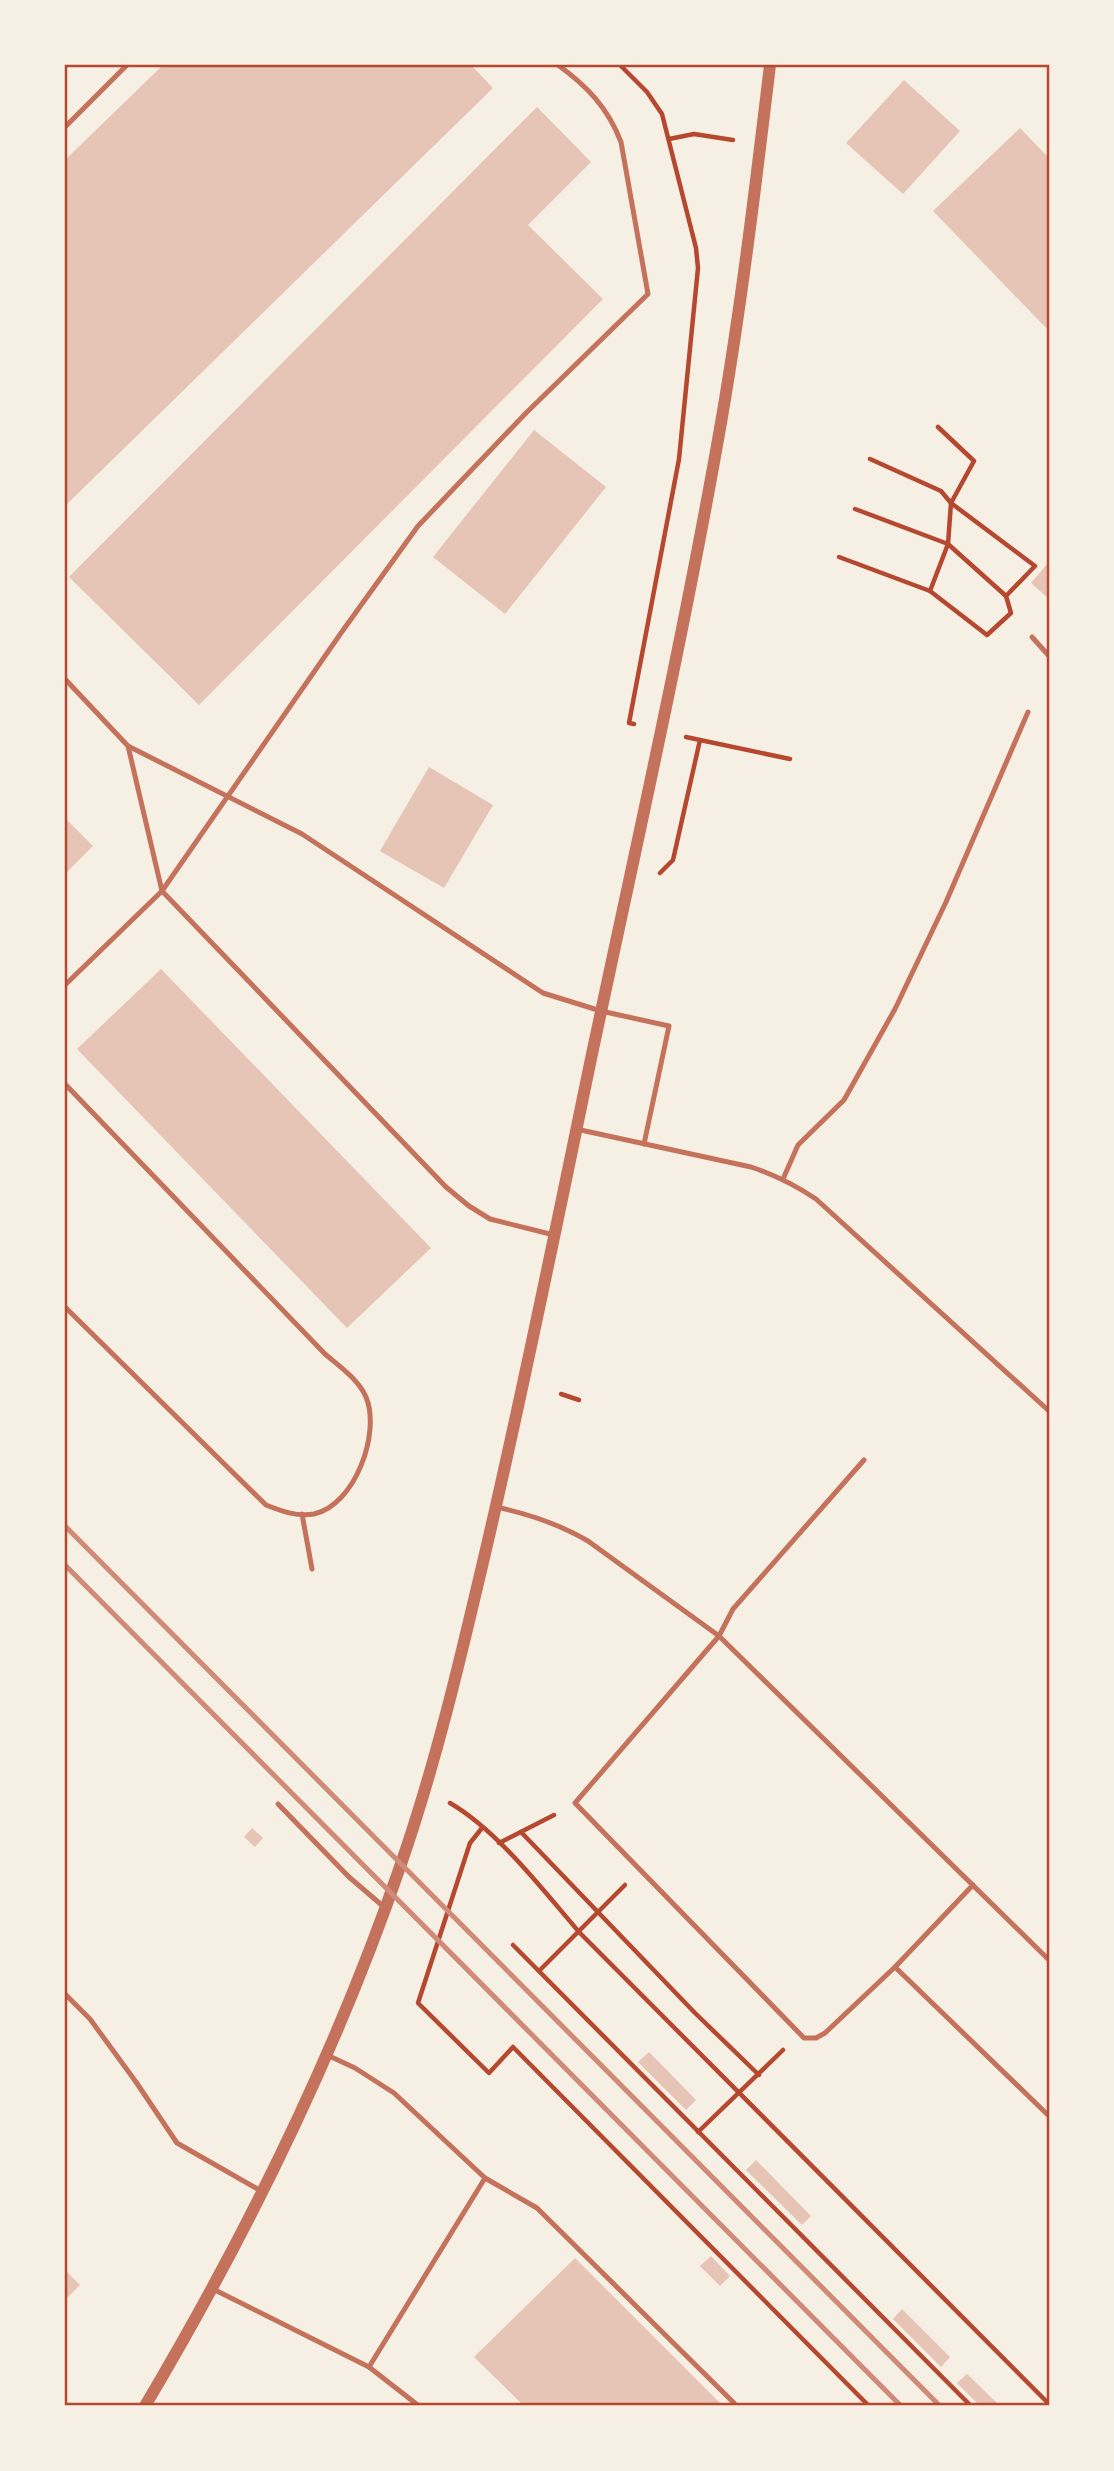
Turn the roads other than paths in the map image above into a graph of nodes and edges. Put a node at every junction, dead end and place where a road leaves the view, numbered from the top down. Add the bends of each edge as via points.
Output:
1 (127, 65) edge
2 (558, 65) edge
3 (770, 65) edge
4 (65, 127) edge
5 (1032, 637) dead end
6 (1049, 656) edge
7 (65, 679) edge
8 (1027, 712) dead end
9 (128, 746) junction
10 (229, 795) junction
11 (162, 891) junction
12 (65, 985) edge
13 (601, 1011) junction
14 (65, 1084) edge
15 (576, 1129) junction
16 (644, 1144) junction
17 (783, 1179) junction
18 (554, 1235) junction
19 (65, 1307) edge
20 (1049, 1411) edge
21 (864, 1460) dead end
22 (496, 1507) junction
23 (302, 1514) junction
24 (312, 1569) dead end
25 (719, 1636) junction
26 (278, 1804) dead end
27 (973, 1885) junction
28 (385, 1908) junction
29 (1049, 1960) edge
30 (895, 1966) junction
31 (65, 1994) edge
32 (326, 2055) junction
33 (1049, 2116) edge
34 (485, 2178) junction
35 (263, 2192) junction
36 (213, 2289) junction
37 (369, 2367) junction
38 (145, 2406) edge
39 (419, 2406) edge
40 (734, 2406) edge

1 - 4 lane
2 - 10 lane via 600,103 621,142 648,294 418,526
3 - 13 street via 721,418
5 - 6 lane
7 - 9 lane
8 - 17 lane via 895,1009 844,1100 798,1145
9 - 10 lane
9 - 11 lane
10 - 11 lane
10 - 13 lane via 302,834 543,993
11 - 12 lane
11 - 18 lane via 446,1187 490,1219
13 - 15 street
13 - 16 lane via 669,1026
14 - 23 lane via 366,1396 372,1420 359,1468 332,1506
15 - 16 lane
15 - 18 street
16 - 17 lane via 751,1167
17 - 20 lane via 816,1199
18 - 22 street
19 - 23 lane via 267,1505
21 - 25 lane via 733,1609
22 - 25 lane via 554,1523 588,1541
22 - 28 street via 432,1767
23 - 24 lane
25 - 27 lane
25 - 30 lane via 575,1803 799,2034 810,2039 825,2033
26 - 28 lane
27 - 29 lane
27 - 30 lane
28 - 32 street
30 - 33 lane
31 - 35 lane via 90,2019 177,2143
32 - 34 lane via 394,2093
32 - 35 street
34 - 37 lane
34 - 40 lane via 537,2208
35 - 36 street
36 - 37 lane
36 - 38 street
37 - 39 lane

